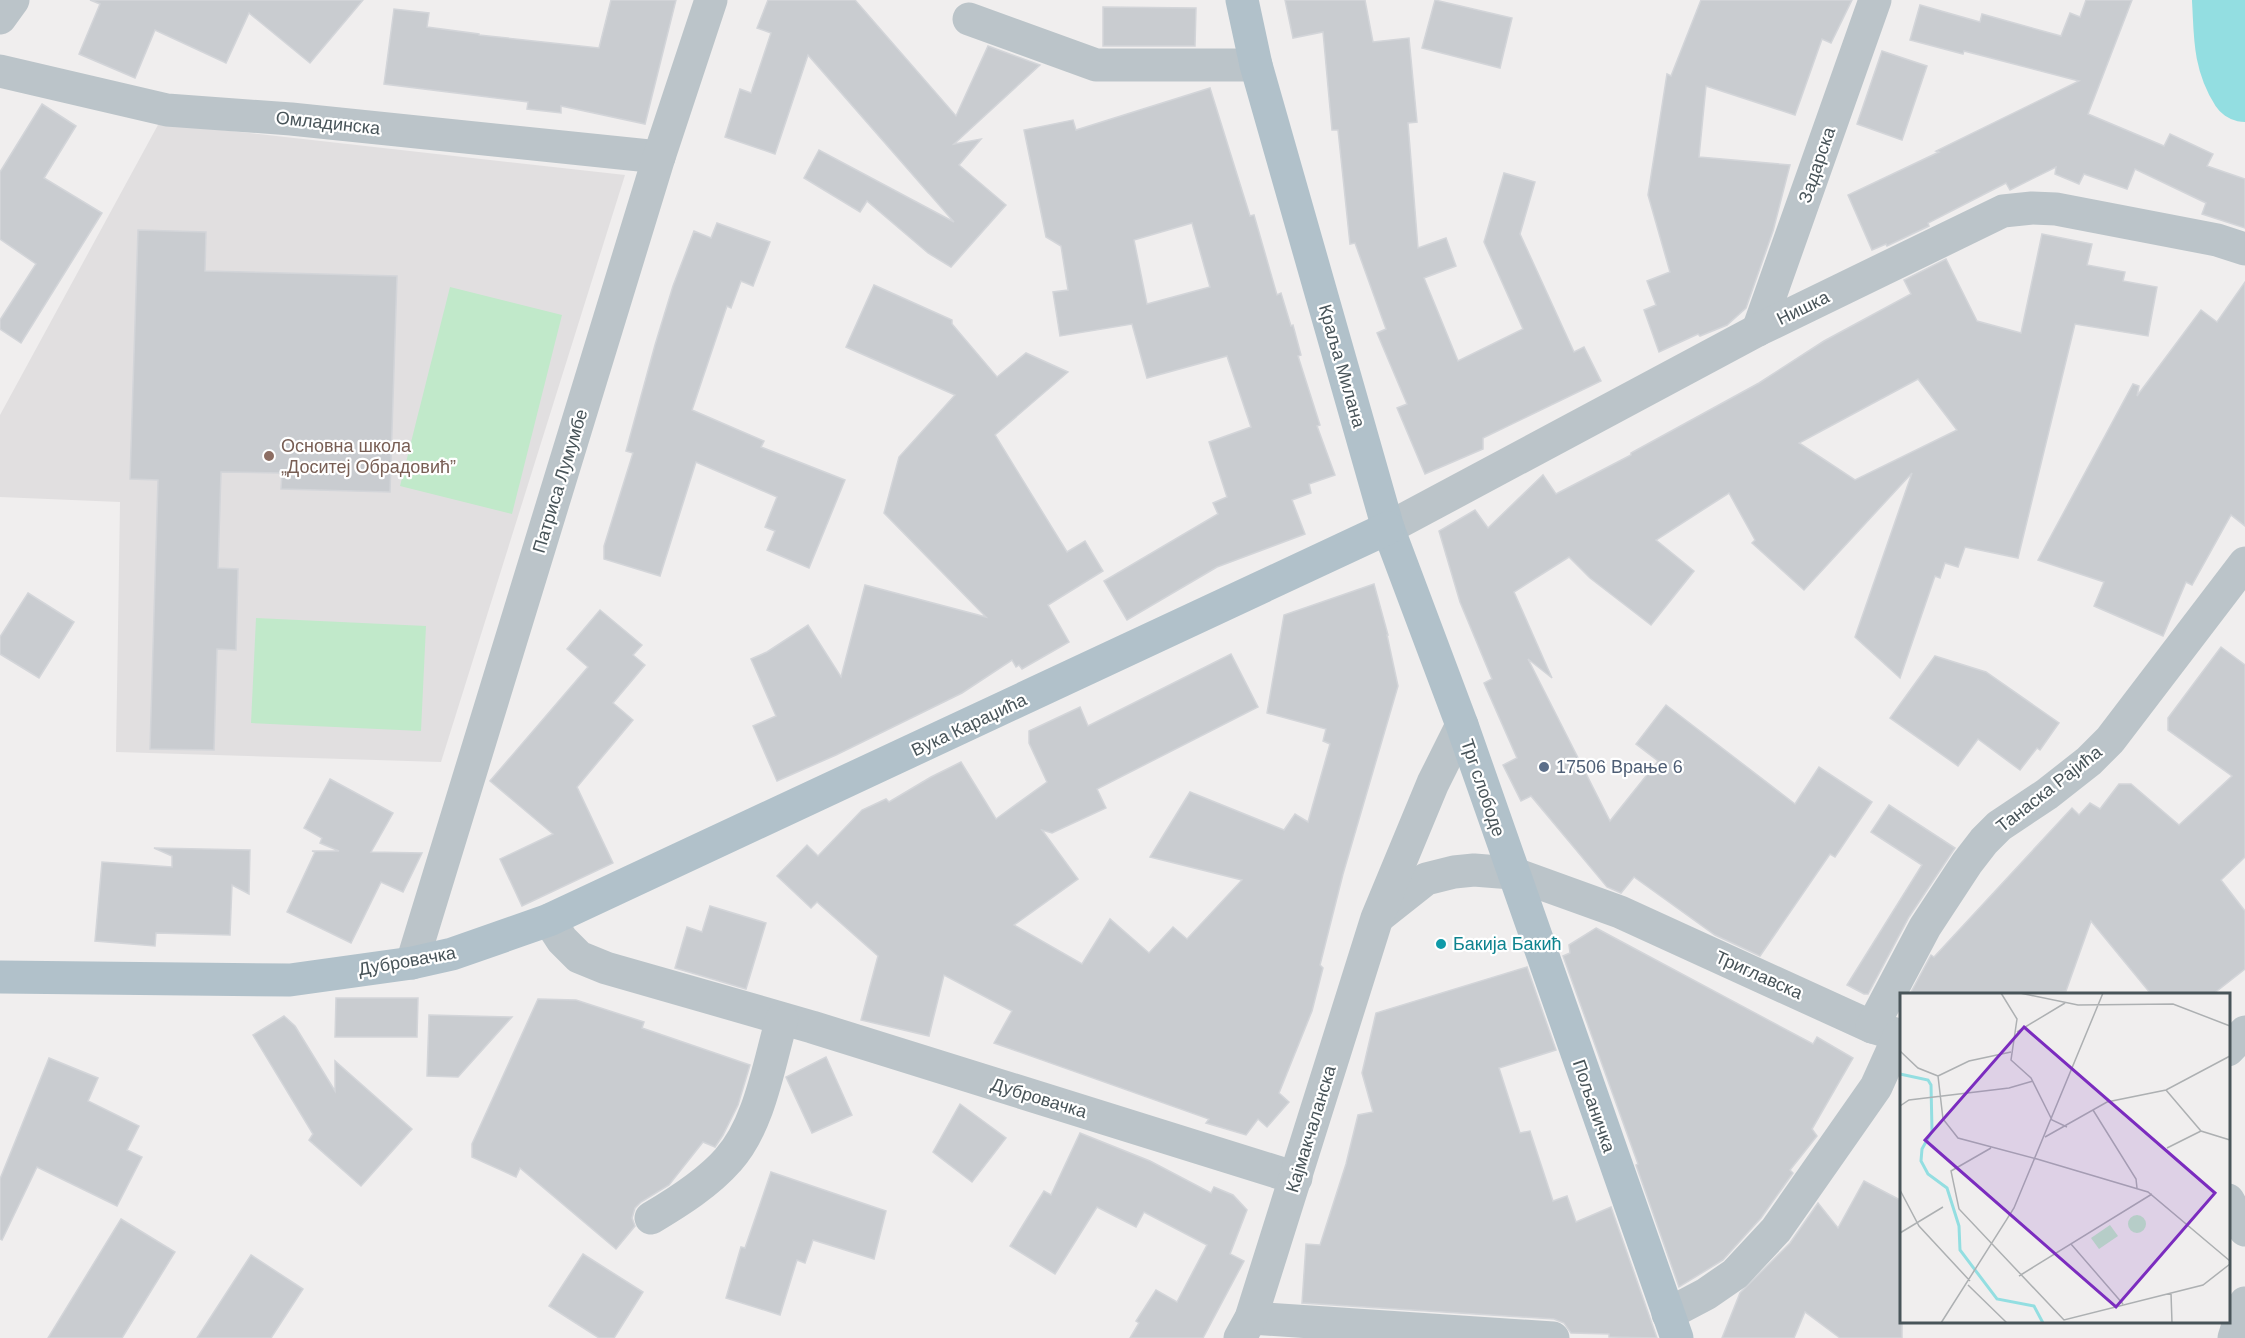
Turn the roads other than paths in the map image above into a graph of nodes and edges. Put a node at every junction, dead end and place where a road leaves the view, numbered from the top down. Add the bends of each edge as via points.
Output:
1 (13, 0) edge
2 (711, 0) edge
3 (1242, 0) edge
4 (1875, 0) edge
5 (0, 18) edge
6 (969, 19) dead end
7 (1256, 65) junction
8 (0, 70) edge
9 (659, 157) junction
10 (2245, 249) edge
11 (1758, 330) junction
12 (1388, 528) junction
13 (2245, 563) edge
14 (1462, 725) junction
15 (1512, 873) junction
16 (1377, 918) junction
17 (549, 920) junction
18 (412, 963) junction
19 (0, 977) edge
20 (1904, 993) edge
21 (1900, 1005) edge
22 (782, 1019) junction
23 (2245, 1032) edge
24 (1891, 1033) edge
25 (2230, 1049) edge
26 (1296, 1178) junction
27 (2230, 1202) edge
28 (651, 1218) dead end
29 (2245, 1230) edge
30 (2245, 1303) edge
31 (1672, 1326) edge
32 (1245, 1328) edge
33 (1553, 1338) edge
34 (2234, 1338) edge

1 - 5 street
2 - 9 street, Патриса Лумумбе
3 - 7 main road, Краља Милана
4 - 11 street, Задарска
6 - 7 street via 1096,65
7 - 12 main road, Краља Милана
8 - 9 street, Омладинска via 166,110
9 - 18 street, Патриса Лумумбе
10 - 11 street, Нишка via 2217,240 2056,209 2003,211
11 - 12 street, Нишка
12 - 14 main road, Краља Милана
12 - 17 main road, Вука Караџића
13 - 20 street, Танаска Рајића via 2110,740 2089,761 1984,841 1925,927
14 - 15 main road, Трг слободе
14 - 16 street, Трг слободе via 1433,783
15 - 16 street via 1474,870 1426,879
15 - 24 street, Триглавска via 1620,912
15 - 31 main road, Пољаничка
16 - 26 street, Кајмакчаланска
17 - 18 main road, Дубровачка via 452,954
17 - 22 street, Дубровачка via 562,940 588,961
18 - 19 main road, Дубровачка via 290,980
21 - 24 street, Танаска Рајића
22 - 26 street, Дубровачка
22 - 28 street via 753,1119 737,1148 712,1175
23 - 25 street
24 - 31 street, Танаска Рајића via 1876,1087 1776,1230 1735,1274 1706,1294
26 - 32 street, Кајмакчаланска
27 - 29 street
30 - 34 street
32 - 33 street

